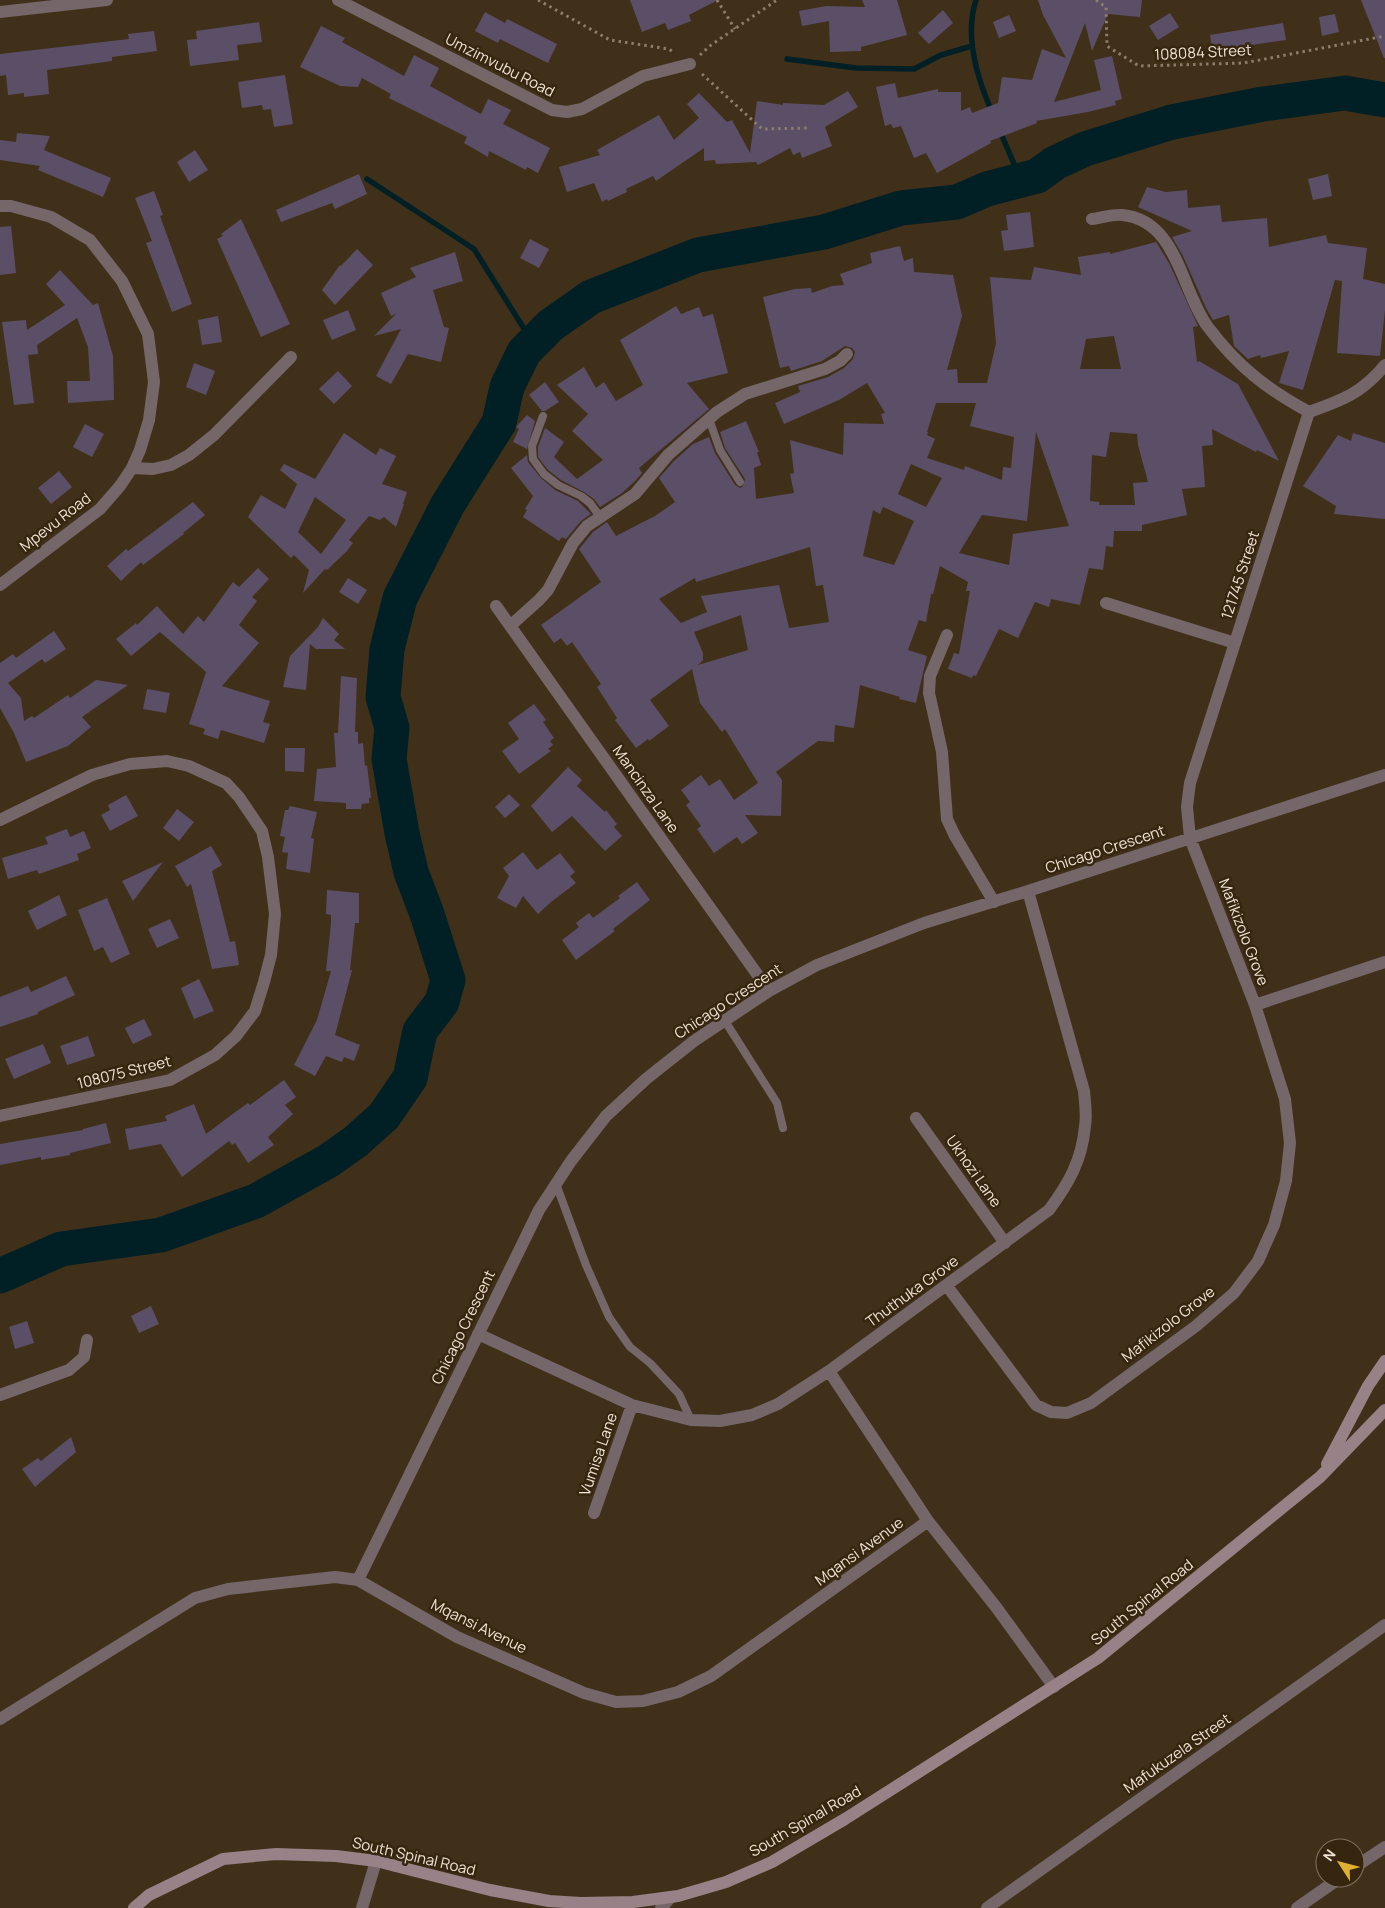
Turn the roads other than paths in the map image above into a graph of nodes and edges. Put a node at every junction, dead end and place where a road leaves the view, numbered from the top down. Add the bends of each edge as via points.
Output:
1 (107, 0) edge
2 (338, 0) edge
3 (0, 12) edge
4 (690, 64) road end
5 (0, 206) edge
6 (1092, 219) dead end
7 (847, 354) dead end
8 (291, 357) dead end
9 (1385, 365) edge
10 (1309, 412) junction
11 (543, 416) dead end
12 (709, 419) junction
13 (132, 468) junction
14 (740, 482) dead end
15 (601, 518) junction
16 (0, 586) edge
17 (1106, 603) dead end
18 (496, 606) dead end
19 (510, 626) junction
20 (947, 635) dead end
21 (1235, 643) junction
22 (1385, 774) edge
23 (0, 820) edge
24 (1190, 838) junction
25 (1028, 891) junction
26 (994, 902) junction
27 (1385, 962) edge
28 (769, 991) junction
29 (1255, 1005) junction
30 (725, 1021) junction
31 (0, 1116) edge
32 (916, 1118) dead end
33 (783, 1128) dead end
34 (556, 1184) junction
35 (1005, 1243) junction
36 (947, 1286) junction
37 (478, 1334) junction
38 (87, 1340) dead end
39 (1385, 1361) edge
40 (829, 1371) junction
41 (0, 1394) edge
42 (632, 1405) junction
43 (1385, 1410) edge
44 (690, 1420) junction
45 (1320, 1477) junction
46 (594, 1514) dead end
47 (928, 1521) junction
48 (358, 1580) junction
49 (1385, 1625) edge
50 (1054, 1687) junction
51 (0, 1719) edge
52 (1385, 1847) edge
53 (1365, 1860) edge
54 (376, 1861) junction
55 (1326, 1888) edge
56 (671, 1897) junction
57 (134, 1908) edge
58 (362, 1908) edge
59 (661, 1908) edge
60 (987, 1908) edge
61 (1297, 1908) edge

1 - 3 street
2 - 4 street, Umzimvubu Road via 552,110 582,109 643,76
5 - 13 street, Mpevu Road via 50,217 90,240 122,281 148,334 154,382 149,420
6 - 10 street via 1122,215 1145,222 1168,242 1191,297 1228,352 1249,374
7 - 12 street via 825,369 745,394
8 - 13 street via 190,455 171,465 153,469
9 - 10 street via 1372,381 1355,393
10 - 21 street, 121745 Street
11 - 15 lane via 532,446 533,459 544,474 581,496
12 - 14 lane via 720,450
12 - 15 street via 658,464 635,494
13 - 16 street, Mpevu Road via 100,509
15 - 19 street via 587,526 573,543 548,590
17 - 21 street
18 - 19 street, Mancinza Lane
19 - 28 street, Mancinza Lane
20 - 26 street via 930,676 929,693 942,752 947,819
21 - 24 street, 121745 Street via 1190,782 1187,807
22 - 24 street, Chicago Crescent
23 - 31 street, 108075 Street via 92,775 130,764 167,761 189,766 226,783 262,831 275,914 271,956 255,1011 216,1055 170,1080
24 - 25 street, Chicago Crescent
24 - 29 street, Mafikizolo Grove
25 - 26 street, Chicago Crescent
25 - 35 street, Thuthuka Grove via 1084,1091 1086,1125 1079,1157 1067,1187 1049,1210
26 - 28 street, Chicago Crescent via 924,923 817,965
27 - 29 street
28 - 30 street, Chicago Crescent
29 - 36 street, Mafikizolo Grove via 1285,1099 1290,1143 1286,1181 1274,1225 1258,1262 1234,1293 1196,1326 1091,1403 1067,1413 1051,1412 1036,1405
30 - 33 lane via 777,1103
30 - 34 street, Chicago Crescent via 646,1079 606,1116
32 - 35 street, Ukhozi Lane
34 - 37 street, Chicago Crescent via 539,1210
34 - 44 lane via 586,1265 610,1317 630,1347 679,1394
35 - 36 street, Thuthuka Grove
36 - 40 street, Thuthuka Grove
37 - 42 street, Thuthuka Grove
37 - 48 street, Chicago Crescent
38 - 41 street via 84,1357 69,1370
39 - 45 street, South Spinal Road via 1368,1386
40 - 44 street, Thuthuka Grove via 778,1404 752,1415 720,1421
40 - 47 street, Mqansi Avenue
42 - 44 street, Thuthuka Grove
42 - 46 street, Vumisa Lane
43 - 45 street, South Spinal Road
45 - 50 street, South Spinal Road via 1149,1618
47 - 48 street, Mqansi Avenue via 711,1676 678,1692 643,1701 616,1702 584,1693 457,1637
47 - 50 street, Mqansi Avenue
48 - 51 street, Mqansi Avenue via 315,1579 228,1589 195,1598
49 - 60 street, Mafukuzela Street
50 - 56 street, South Spinal Road via 772,1862 726,1882
52 - 53 street
54 - 56 street, South Spinal Road via 490,1890 549,1901 581,1904
54 - 57 street, South Spinal Road via 276,1854 223,1859 149,1895
54 - 58 street
55 - 61 street
56 - 59 street

